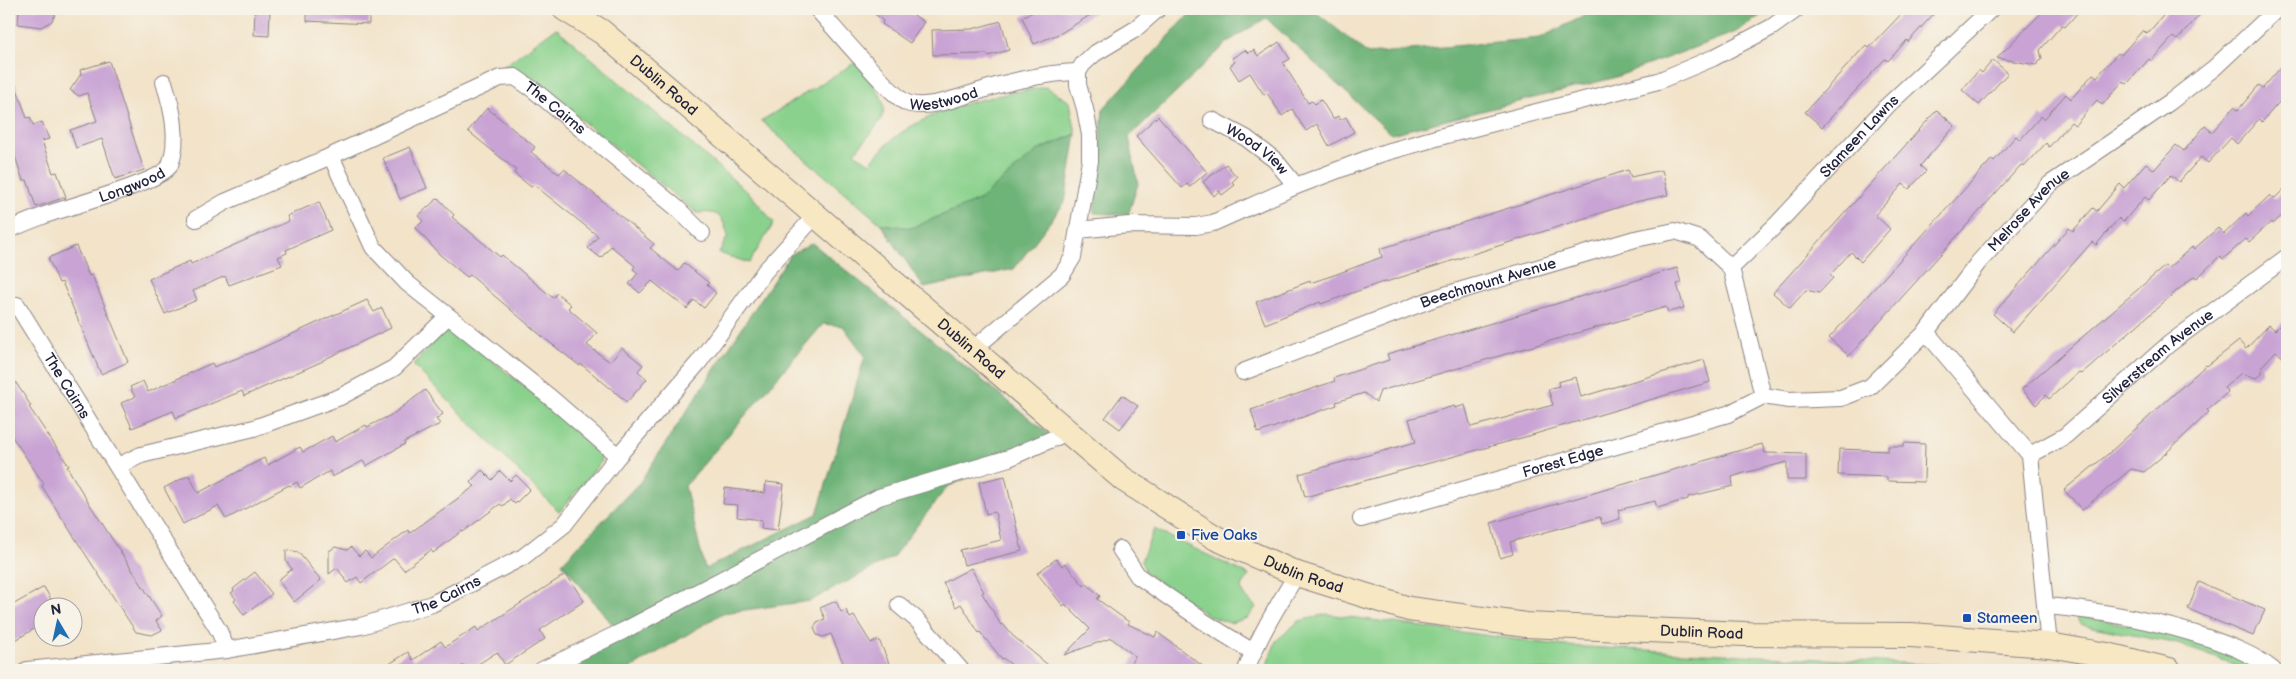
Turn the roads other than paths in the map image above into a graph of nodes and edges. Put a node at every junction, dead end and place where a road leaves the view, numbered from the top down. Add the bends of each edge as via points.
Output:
1 (565, 9) edge
2 (817, 9) edge
3 (1158, 9) edge
4 (1797, 9) edge
5 (1990, 9) edge
6 (2277, 9) edge
7 (1078, 72) junction
8 (164, 82) dead end
9 (1212, 120) dead end
10 (331, 156) junction
11 (1296, 186) junction
12 (815, 216) junction
13 (196, 219) dead end
14 (9, 228) edge
15 (1078, 230) junction
16 (702, 233) dead end
17 (2287, 257) edge
18 (1731, 268) junction
19 (17, 305) dead end
20 (447, 317) junction
21 (1926, 332) junction
22 (972, 350) junction
23 (1243, 372) dead end
24 (1763, 396) junction
25 (1068, 432) junction
26 (2030, 454) junction
27 (618, 456) junction
28 (118, 466) junction
29 (1361, 519) dead end
30 (1120, 549) dead end
31 (1297, 574) junction
32 (899, 605) dead end
33 (2047, 606) junction
34 (2049, 645) junction
35 (227, 650) junction
36 (1253, 652) junction
37 (28, 670) edge
38 (542, 670) edge
39 (961, 670) edge
40 (1246, 670) edge
41 (2169, 670) edge
42 (2273, 670) edge

1 - 12 main road, Dublin Road via 602,32
2 - 7 street, Westwood via 906,103 928,105 1004,84
3 - 7 street via 1134,30 1094,54
4 - 11 street via 1772,27 1713,58 1658,81 1442,136 1380,154
5 - 18 street, Stameen Lawns via 1887,106 1778,223
6 - 21 street, Melrose Avenue via 2185,91 2050,184 1978,263
7 - 15 street via 1090,135 1090,160
8 - 14 street, Longwood via 175,135 170,166 162,174
9 - 11 street, Wood View via 1246,138 1275,160
10 - 13 street, The Cairns via 225,202
10 - 16 street, The Cairns via 473,88 515,76
10 - 20 street via 373,246 407,283
11 - 15 street via 1213,223
12 - 22 main road, Dublin Road
12 - 27 street, The Cairns via 765,271 699,362
15 - 22 street via 1072,257 1062,275
17 - 26 street, Silverstream Avenue via 2169,344 2065,436
18 - 23 street, Beechmount Avenue via 1700,239 1674,231 1635,239 1435,298
18 - 24 street
19 - 28 street, The Cairns
20 - 27 street via 551,398
20 - 28 street via 394,368 340,397 254,428 141,455
21 - 24 street, Melrose Avenue via 1870,388 1841,398 1789,400
21 - 26 street
22 - 25 main road, Dublin Road
24 - 29 street, Forest Edge via 1728,414
25 - 31 main road, Dublin Road via 1140,491 1216,538
25 - 38 street via 1009,458 879,497 623,632
26 - 33 street via 2040,569
27 - 35 street, The Cairns via 564,525 523,557 485,578 432,604 361,626
28 - 35 street, The Cairns via 219,631
30 - 36 street via 1138,576
31 - 34 main road, Dublin Road via 1409,609 1526,625 1745,634 1911,635
31 - 36 street
32 - 39 street via 917,620
33 - 34 street
33 - 42 street via 2124,615 2176,627 2226,644
34 - 41 main road, Dublin Road
35 - 37 street, The Cairns
36 - 40 street

